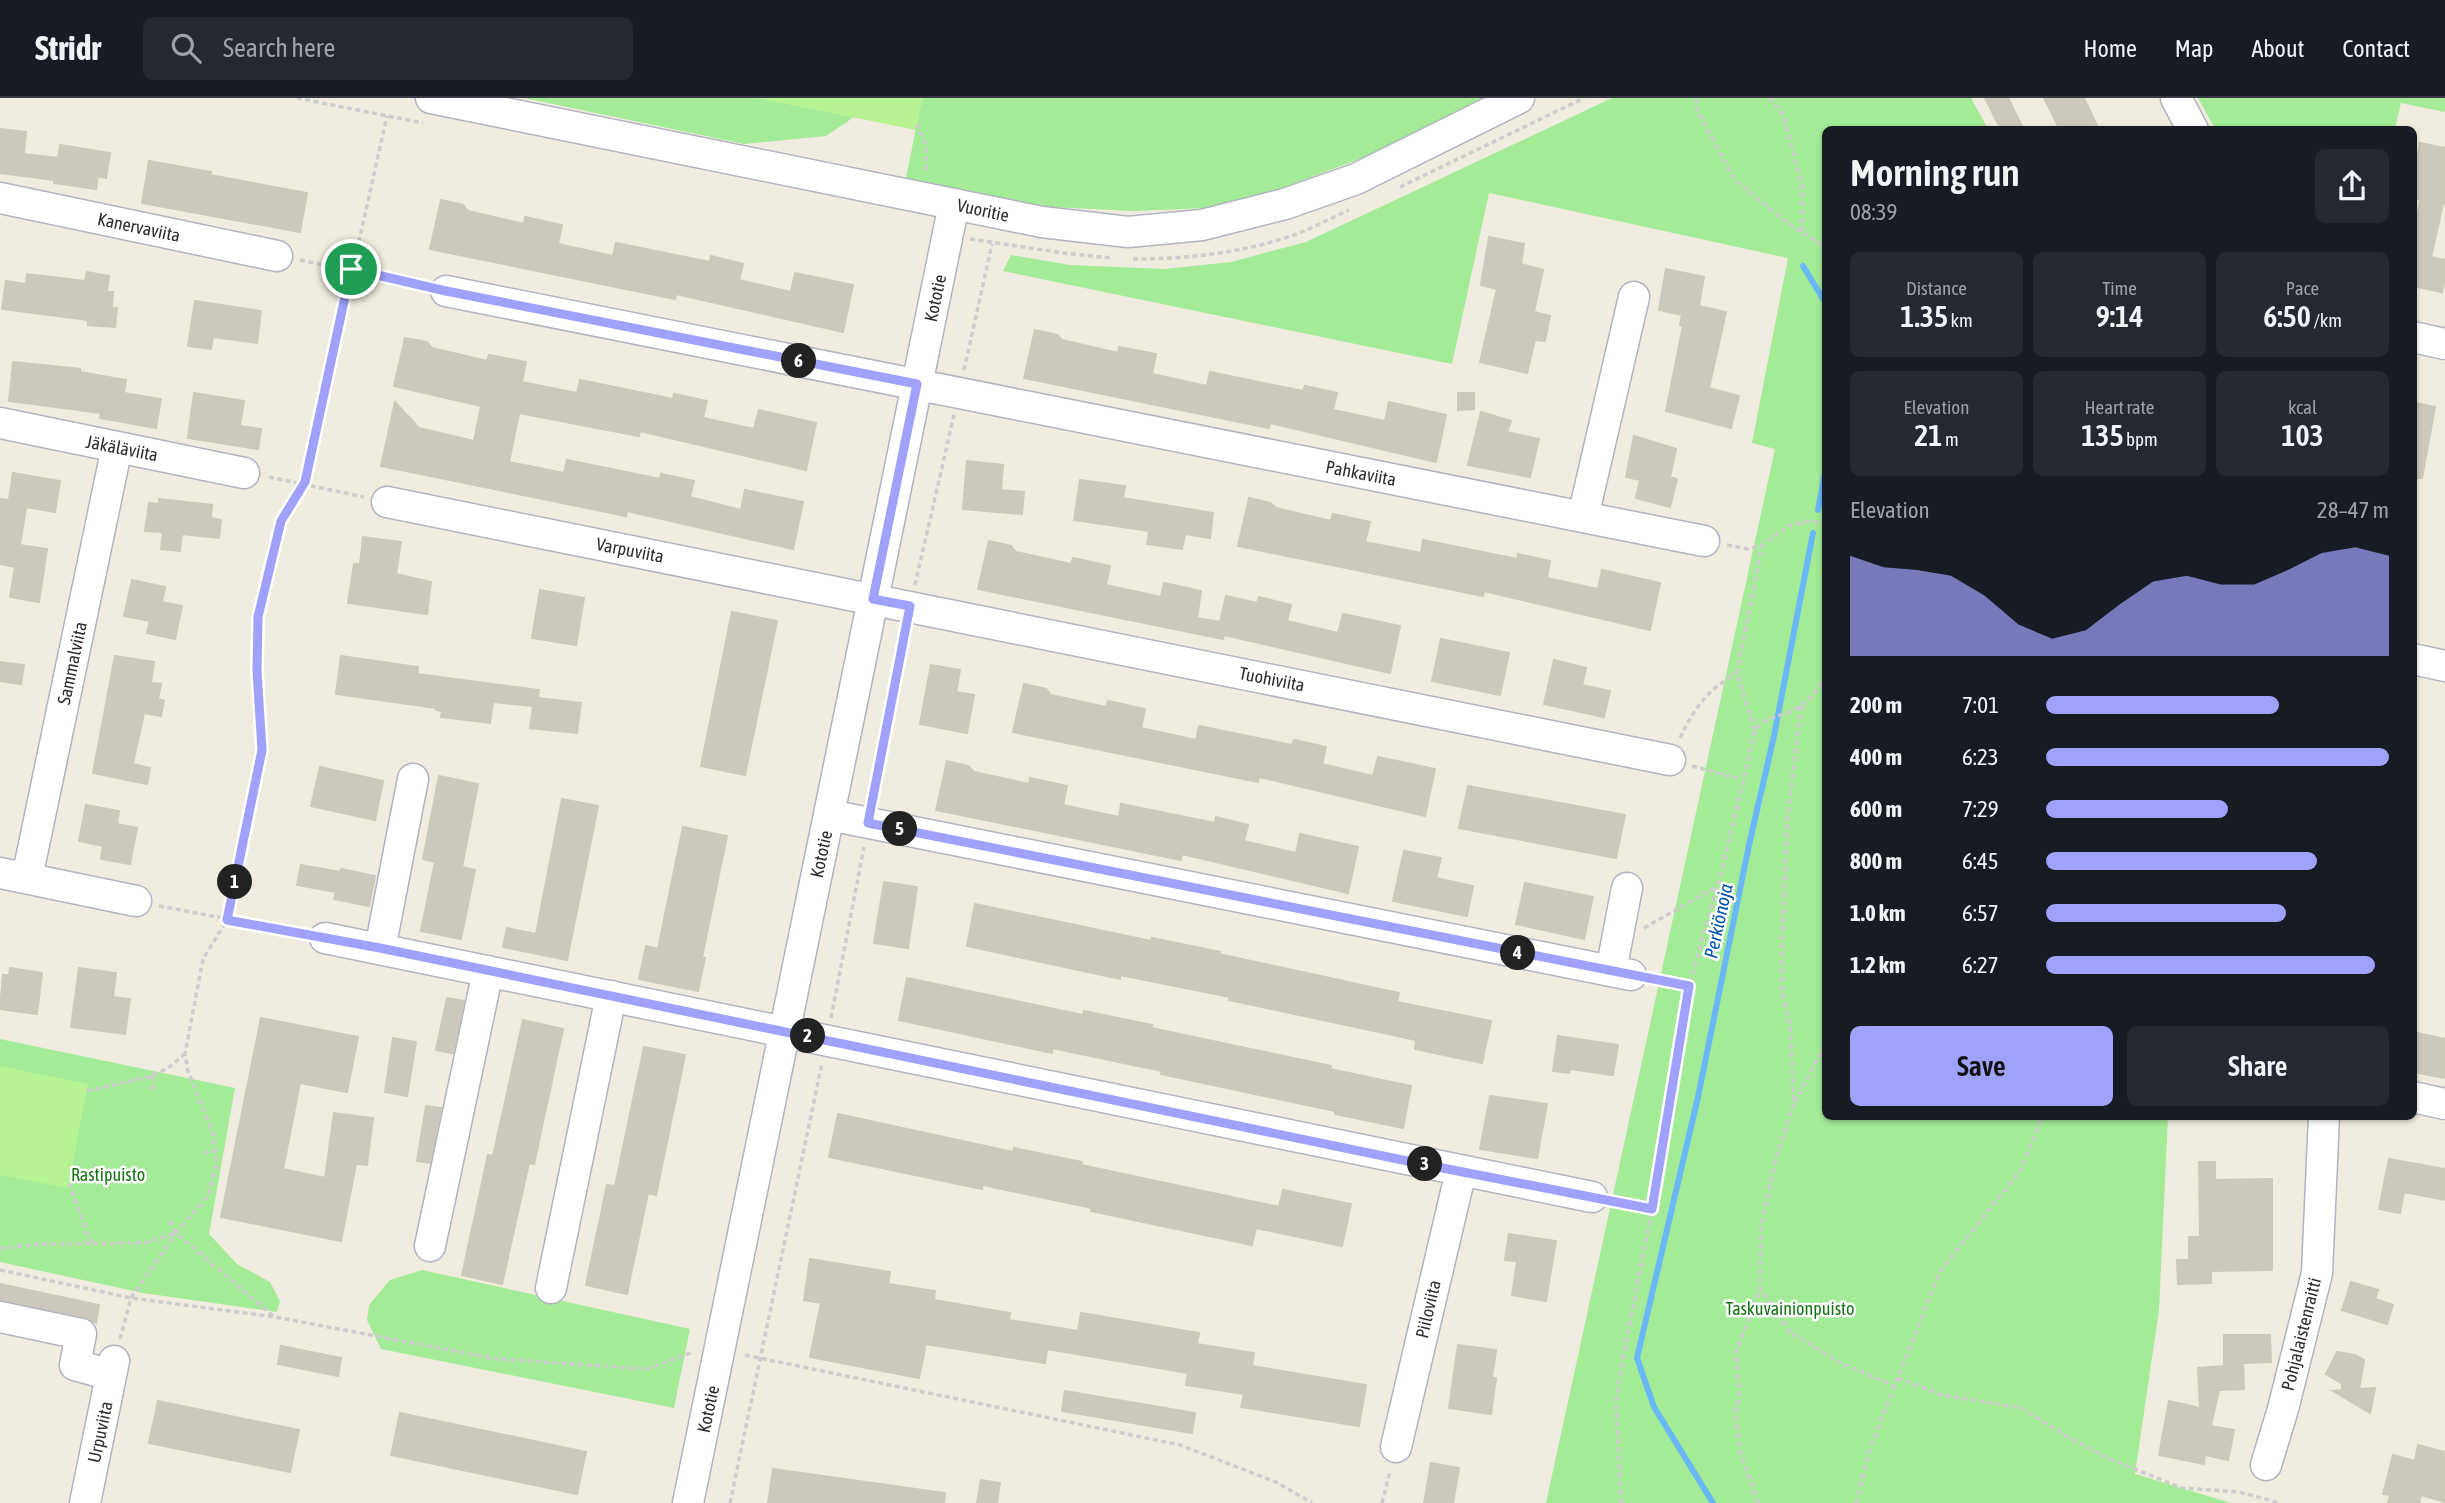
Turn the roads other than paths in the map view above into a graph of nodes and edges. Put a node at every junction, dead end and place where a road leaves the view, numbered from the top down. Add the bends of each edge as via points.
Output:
1 (431, 98) edge
2 (1519, 98) edge
3 (2176, 98) edge
4 (504, 105) edge
5 (2191, 126) edge
6 (0, 198) edge
7 (954, 204) junction
8 (277, 256) road end
9 (446, 291) road end
10 (1633, 297) dead end
11 (2417, 338) edge
12 (2445, 344) edge
13 (917, 384) junction
14 (0, 423) edge
15 (117, 447) junction
16 (244, 473) road end
17 (387, 502) road end
18 (1583, 517) junction
19 (1704, 541) road end
20 (873, 599) junction
21 (2417, 660) edge
22 (2445, 666) edge
23 (1670, 760) road end
24 (413, 779) dead end
25 (829, 815) junction
26 (13, 876) edge
27 (1627, 888) dead end
28 (136, 901) road end
29 (325, 938) road end
30 (380, 948) junction
31 (488, 971) junction
32 (611, 996) junction
33 (785, 1031) junction
34 (2417, 1098) edge
35 (2445, 1104) edge
36 (2324, 1120) edge
37 (1461, 1171) junction
38 (1592, 1197) road end
39 (430, 1246) dead end
40 (551, 1289) dead end
41 (0, 1317) edge
42 (1396, 1447) road end
43 (2266, 1465) dead end
44 (85, 1503) edge
45 (688, 1503) edge

1 - 4 street, Vuoritie
2 - 7 street, Vuoritie via 1356,179 1286,204 1202,225 1128,232 1042,222
3 - 5 street
4 - 7 street, Vuoritie
6 - 8 street, Kanervaviita
7 - 13 street, Kototie
9 - 13 street, Pahkaviita
10 - 18 street
11 - 12 street
13 - 18 street, Pahkaviita
13 - 20 street, Kototie
14 - 15 street, Jäkäläviita
15 - 16 street, Jäkäläviita
15 - 26 street, Sammalviita
17 - 20 street, Varpuviita
18 - 19 street, Pahkaviita
20 - 23 street, Tuohiviita
20 - 25 street, Kototie
21 - 22 street
24 - 30 street
25 - 27 street via 1621,973 1617,941
25 - 33 street, Kototie
26 - 28 street, Sammalviita
29 - 30 street
30 - 31 street
31 - 32 street
31 - 39 street
32 - 33 street
32 - 40 street
33 - 37 street
33 - 45 street, Kototie
34 - 35 street
36 - 43 street, Pohjalaistenraitti via 2317,1273
37 - 38 street
37 - 42 street, Piiloviita
41 - 44 street, Urpuviita via 80,1334 75,1365 113,1368

